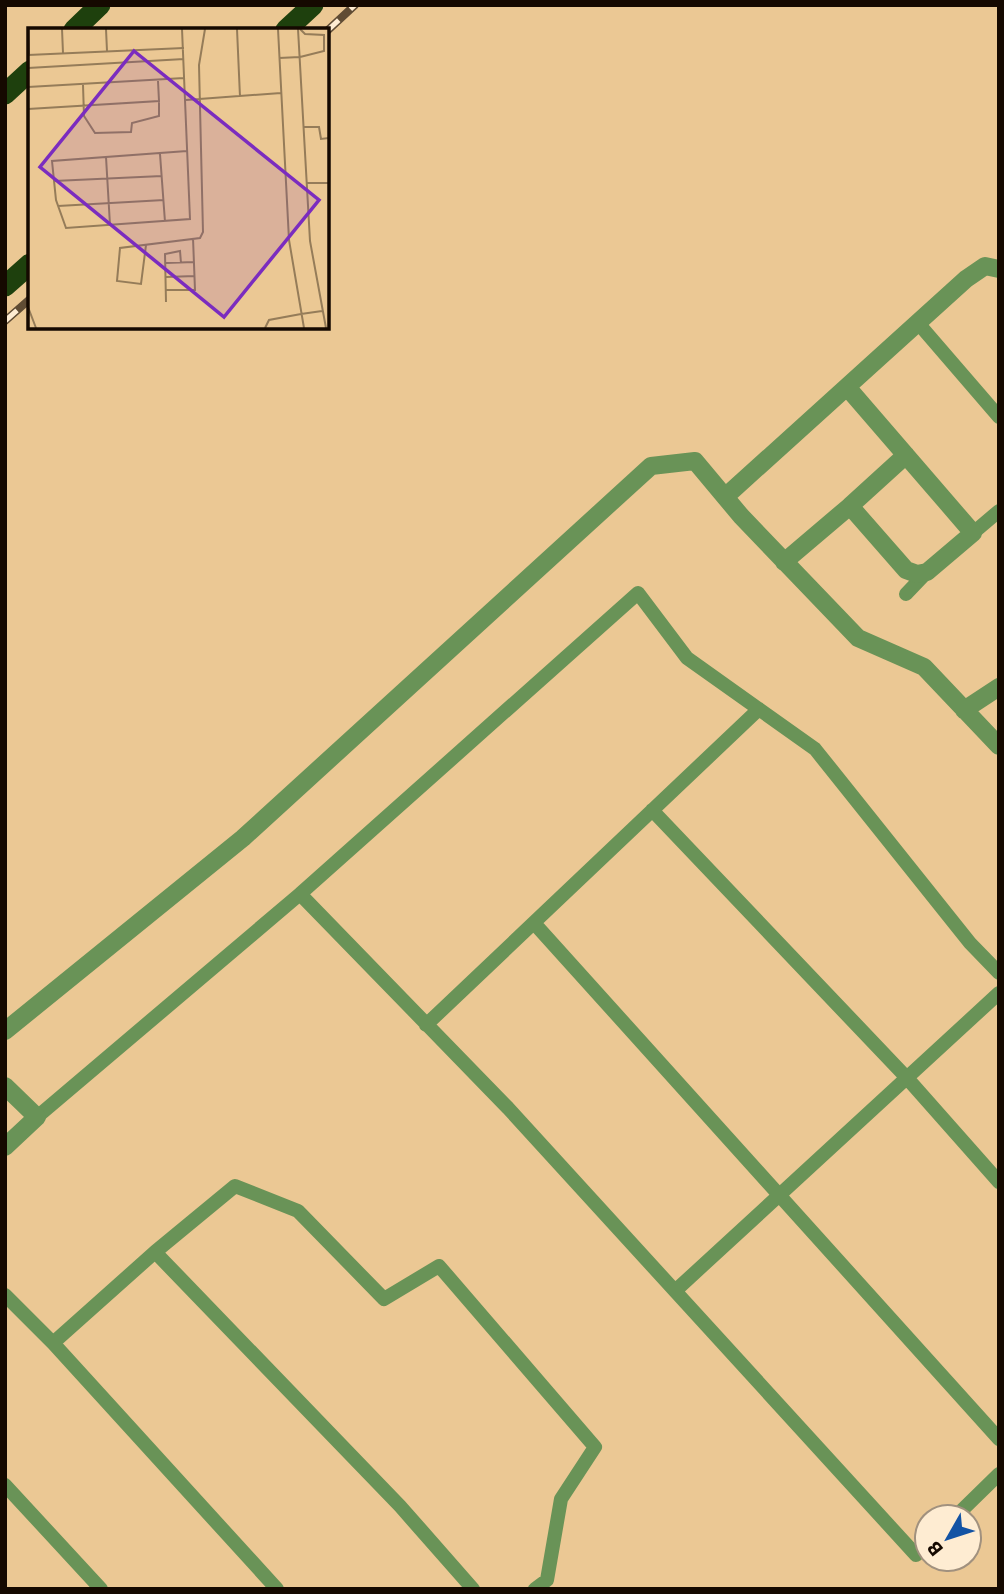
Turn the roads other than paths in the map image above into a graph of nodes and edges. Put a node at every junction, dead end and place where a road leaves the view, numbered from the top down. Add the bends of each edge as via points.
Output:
1 (100, 5) edge
2 (313, 5) edge
3 (76, 28) edge
4 (288, 28) edge
5 (28, 73) edge
6 (5, 94) edge
7 (28, 266) edge
8 (998, 268) edge
9 (5, 286) edge
10 (918, 323) junction
11 (848, 387) junction
12 (999, 417) edge
13 (906, 456) junction
14 (725, 497) junction
15 (850, 506) junction
16 (999, 511) edge
17 (973, 533) junction
18 (784, 562) junction
19 (927, 572) junction
20 (906, 594) dead end
21 (999, 687) edge
22 (759, 709) junction
23 (964, 710) junction
24 (999, 746) edge
25 (652, 810) junction
26 (300, 894) junction
27 (534, 923) junction
28 (999, 972) edge
29 (999, 993) edge
30 (426, 1025) junction
31 (5, 1031) edge
32 (907, 1078) junction
33 (5, 1086) edge
34 (37, 1117) junction
35 (5, 1147) edge
36 (999, 1182) edge
37 (779, 1195) junction
38 (155, 1252) junction
39 (675, 1292) junction
40 (5, 1295) edge
41 (53, 1343) junction
42 (999, 1439) edge
43 (999, 1475) edge
44 (5, 1485) edge
45 (970, 1503) edge
46 (913, 1552) edge
47 (101, 1589) edge
48 (278, 1589) edge
49 (473, 1589) edge
50 (536, 1589) edge

1 - 3 highway
2 - 4 highway
5 - 6 highway
7 - 9 highway
8 - 10 street via 985,266 975,272
10 - 11 street
10 - 12 lane
11 - 13 street
11 - 14 street
13 - 15 street
13 - 17 street
14 - 18 street
14 - 31 street via 695,461 651,466 243,838
15 - 18 street
15 - 19 street via 906,570
16 - 17 lane
17 - 19 street
18 - 23 street via 858,638 923,667
19 - 20 lane
21 - 23 street
22 - 25 lane
22 - 26 lane via 687,658 638,593
22 - 28 lane via 815,749 970,943
23 - 24 street
25 - 27 lane
25 - 32 lane
26 - 30 lane
26 - 34 lane
27 - 30 lane
27 - 37 lane
29 - 32 lane
30 - 39 lane
32 - 36 lane
32 - 37 lane
33 - 34 street
34 - 35 street
37 - 39 lane
37 - 42 lane
38 - 41 lane
38 - 49 lane via 400,1506
38 - 50 lane via 235,1186 298,1212 384,1299 439,1266 595,1447 561,1499 547,1580
39 - 46 lane
40 - 41 lane
41 - 48 lane
43 - 45 lane
44 - 47 lane

